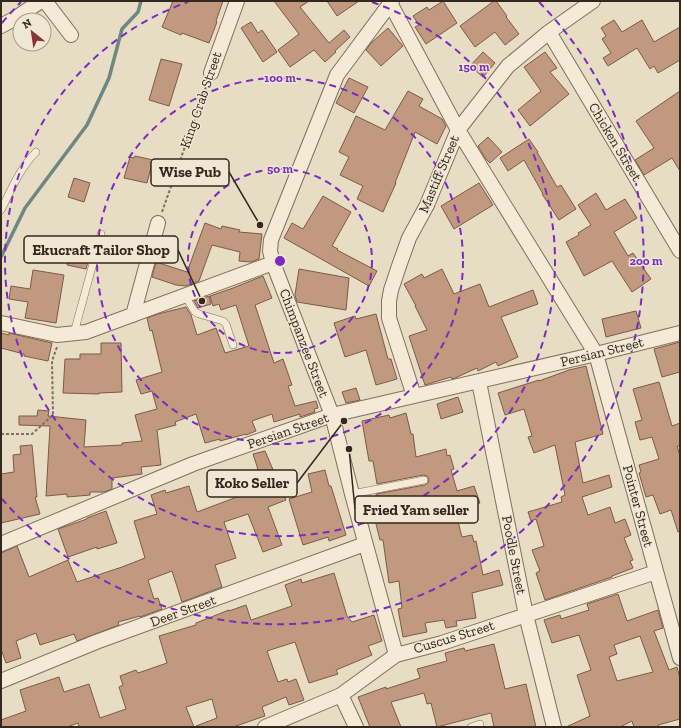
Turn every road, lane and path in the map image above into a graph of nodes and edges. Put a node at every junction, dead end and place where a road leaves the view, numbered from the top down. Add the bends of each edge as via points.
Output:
1 (41, 1) edge
2 (46, 1) edge
3 (237, 1) edge
4 (593, 1) edge
5 (390, 2) edge
6 (1, 26) edge
7 (549, 32) junction
8 (71, 35) dead end
9 (210, 73) joint
10 (458, 130) junction
11 (36, 152) dead end
12 (1, 210) edge
13 (158, 223) joint
14 (101, 234) dead end
15 (680, 251) edge
16 (273, 263) junction
17 (185, 296) junction
18 (133, 315) junction
19 (1, 323) edge
20 (680, 332) edge
21 (68, 334) junction
22 (233, 345) dead end
23 (596, 354) junction
24 (479, 382) junction
25 (414, 396) junction
26 (332, 415) junction
27 (1, 434) edge
28 (424, 480) dead end
29 (352, 494) junction
30 (1, 544) edge
31 (365, 544) junction
32 (656, 572) junction
33 (526, 615) junction
34 (396, 654) junction
35 (680, 658) edge
36 (1, 681) edge
37 (341, 695) junction
38 (480, 724) dead end
39 (265, 727) edge
40 (356, 727) edge
41 (471, 727) edge
42 (554, 727) edge

1 - 6 street
2 - 8 street
3 - 9 street, King Crab Street
4 - 7 street, Mastiff Street
5 - 10 street, Pointer Street
5 - 16 street, Chimpanzee Street via 337,75 271,240
7 - 10 street, Mastiff Street via 508,66
7 - 15 street, Chicken Street
9 - 13 path, King Crab Street
10 - 23 street, Pointer Street
10 - 25 street, Mastiff Street via 409,238 389,302 389,318
11 - 12 lane via 28,159
13 - 18 street
14 - 21 lane
16 - 17 street
16 - 26 street, Chimpanzee Street
17 - 18 street
17 - 22 lane via 195,312 226,324
18 - 21 street via 86,332
19 - 21 street via 57,335
20 - 23 street, Persian Street
21 - 27 path via 52,361 54,415 32,434
23 - 24 street, Persian Street
23 - 32 street, Pointer Street
24 - 25 street, Persian Street
24 - 33 street, Poodle Street
25 - 26 street, Persian Street
26 - 29 street, Chimpanzee Street
26 - 30 street, Persian Street via 193,464
28 - 29 lane
29 - 31 street, Chimpanzee Street
31 - 34 street, Chimpanzee Street
31 - 36 street, Deer Street via 96,642
32 - 33 street, Cuscus Street
32 - 35 street, Pointer Street
33 - 34 street, Cuscus Street via 442,643
33 - 42 street, Poodle Street
34 - 37 street, Cuscus Street
37 - 39 street, Cuscus Street
37 - 40 street
38 - 41 lane

